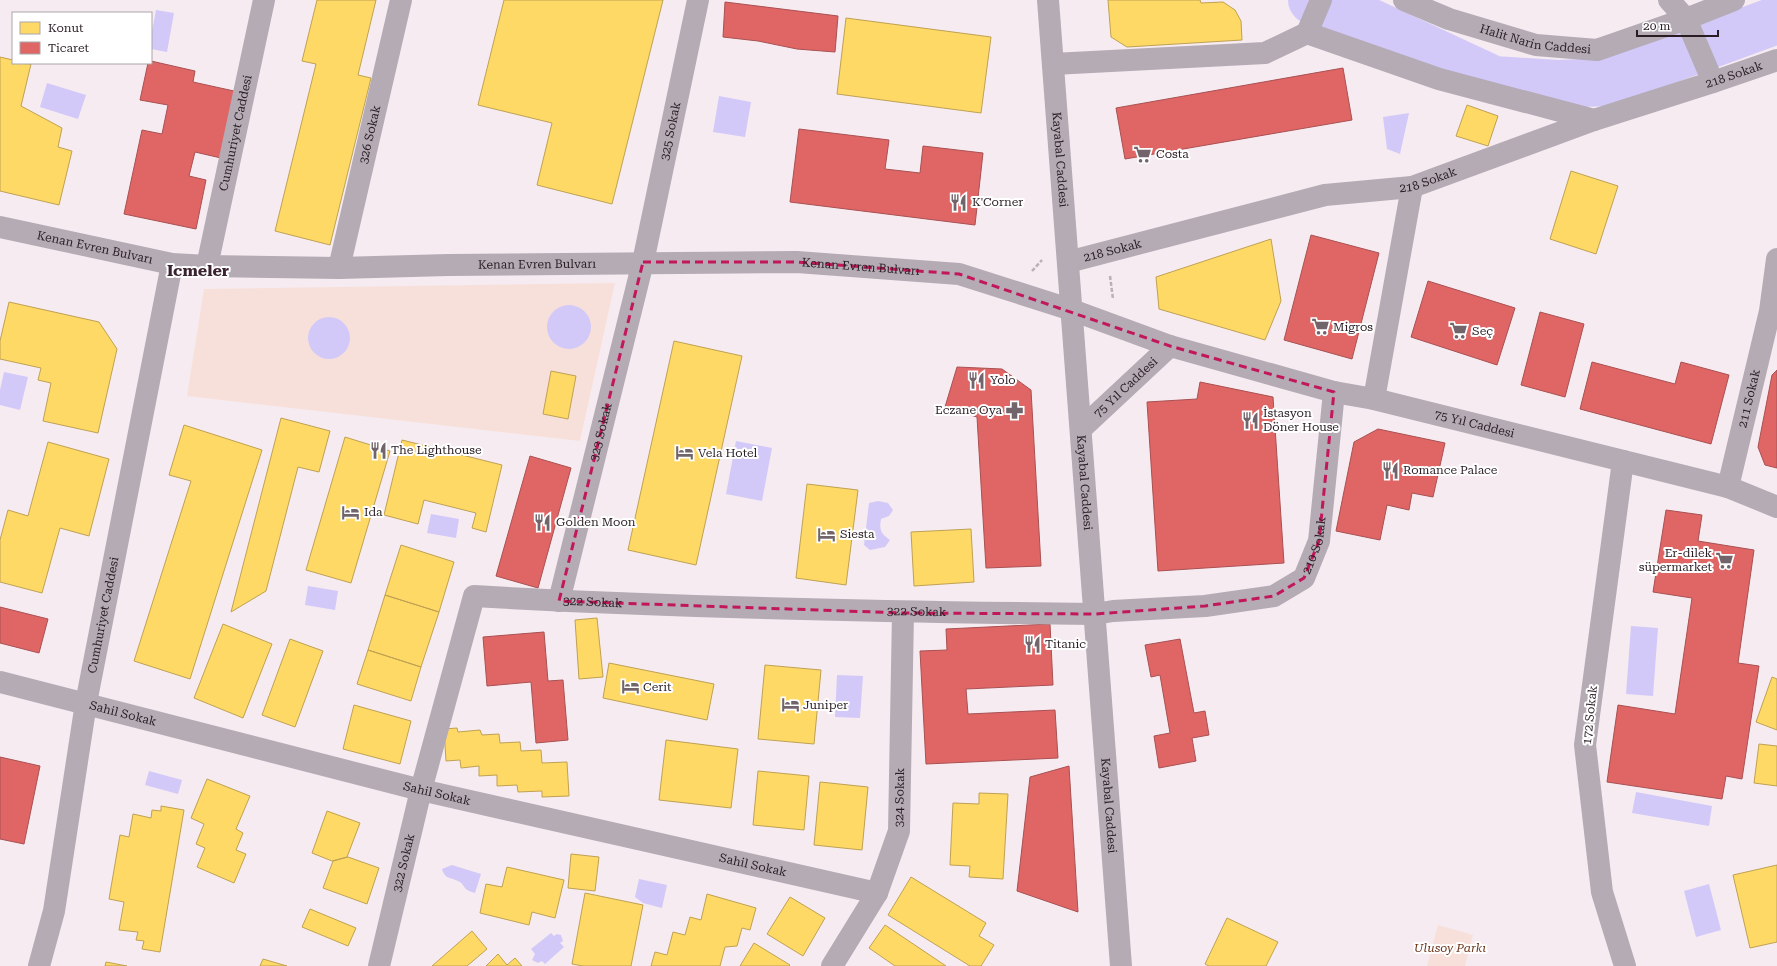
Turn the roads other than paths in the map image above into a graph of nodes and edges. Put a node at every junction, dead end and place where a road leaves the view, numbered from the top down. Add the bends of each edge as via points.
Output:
1 (264, 0) edge
2 (401, 0) edge
3 (698, 0) edge
4 (1048, 0) edge
5 (1321, 0) edge
6 (1404, 0) edge
7 (1669, 0) edge
8 (1734, 0) edge
9 (1686, 19) junction
10 (1307, 33) junction
11 (1777, 60) edge
12 (1053, 64) junction
13 (1714, 82) junction
14 (1594, 120) junction
15 (1412, 187) junction
16 (0, 227) edge
17 (1777, 259) edge
18 (642, 262) junction
19 (1068, 262) junction
20 (172, 264) junction
21 (207, 266) junction
22 (339, 268) junction
23 (1775, 308) edge
24 (1072, 310) junction
25 (1170, 346) junction
26 (1334, 392) junction
27 (1374, 399) junction
28 (1080, 429) junction
29 (1623, 461) junction
30 (1728, 487) junction
31 (1777, 507) edge
32 (559, 601) junction
33 (903, 613) junction
34 (1095, 614) junction
35 (0, 682) edge
36 (86, 703) junction
37 (421, 790) junction
38 (877, 893) junction
39 (39, 966) edge
40 (379, 966) edge
41 (832, 966) edge
42 (1121, 966) edge
43 (1625, 966) edge

1 - 21 street, Cumhuriyet Caddesi
2 - 22 street, 326 Sokak
3 - 18 street, 325 Sokak
4 - 12 street, Kayabal Caddesi
5 - 10 street
6 - 9 street, Halit Narin Caddesi via 1449,19 1536,45 1597,50
7 - 9 street
8 - 9 street, Halit Narin Caddesi
9 - 13 street
10 - 12 street via 1265,53
10 - 14 street via 1439,79
11 - 13 street, 218 Sokak
12 - 19 street, Kayabal Caddesi
13 - 14 street, 218 Sokak
14 - 15 street, 218 Sokak
15 - 19 street, 218 Sokak via 1325,195
15 - 27 street
16 - 20 street, Kenan Evren Bulvarı
17 - 23 street, 211 Sokak
18 - 22 street, Kenan Evren Bulvarı
18 - 24 street, Kenan Evren Bulvarı via 797,262 960,274
18 - 32 street, 323 Sokak
19 - 24 street, Kayabal Caddesi
20 - 21 street, Kenan Evren Bulvarı
20 - 36 street, Cumhuriyet Caddesi
21 - 22 street, Kenan Evren Bulvarı
23 - 30 street, 211 Sokak
24 - 25 street, 75 Yıl Caddesi
24 - 28 street, Kayabal Caddesi
25 - 26 street, 75 Yıl Caddesi
25 - 28 street, 75 Yıl Caddesi
26 - 27 street, 75 Yıl Caddesi
26 - 34 street, 210 Sokak via 1319,541 1304,578 1274,596 1205,606
27 - 29 street, 75 Yıl Caddesi
28 - 34 street, Kayabal Caddesi
29 - 30 street, 75 Yıl Caddesi
29 - 43 street, 172 Sokak via 1585,744 1602,892
30 - 31 street, 75 Yıl Caddesi
32 - 33 street, 322 Sokak
32 - 37 street, 322 Sokak via 474,596
33 - 34 street, 322 Sokak
33 - 38 street, 324 Sokak via 899,831
34 - 42 street, Kayabal Caddesi
35 - 36 street, Sahil Sokak
36 - 37 street, Sahil Sokak
36 - 39 street, Cumhuriyet Caddesi via 54,911
37 - 38 street, Sahil Sokak
37 - 40 street, 322 Sokak
38 - 41 street, 324 Sokak

